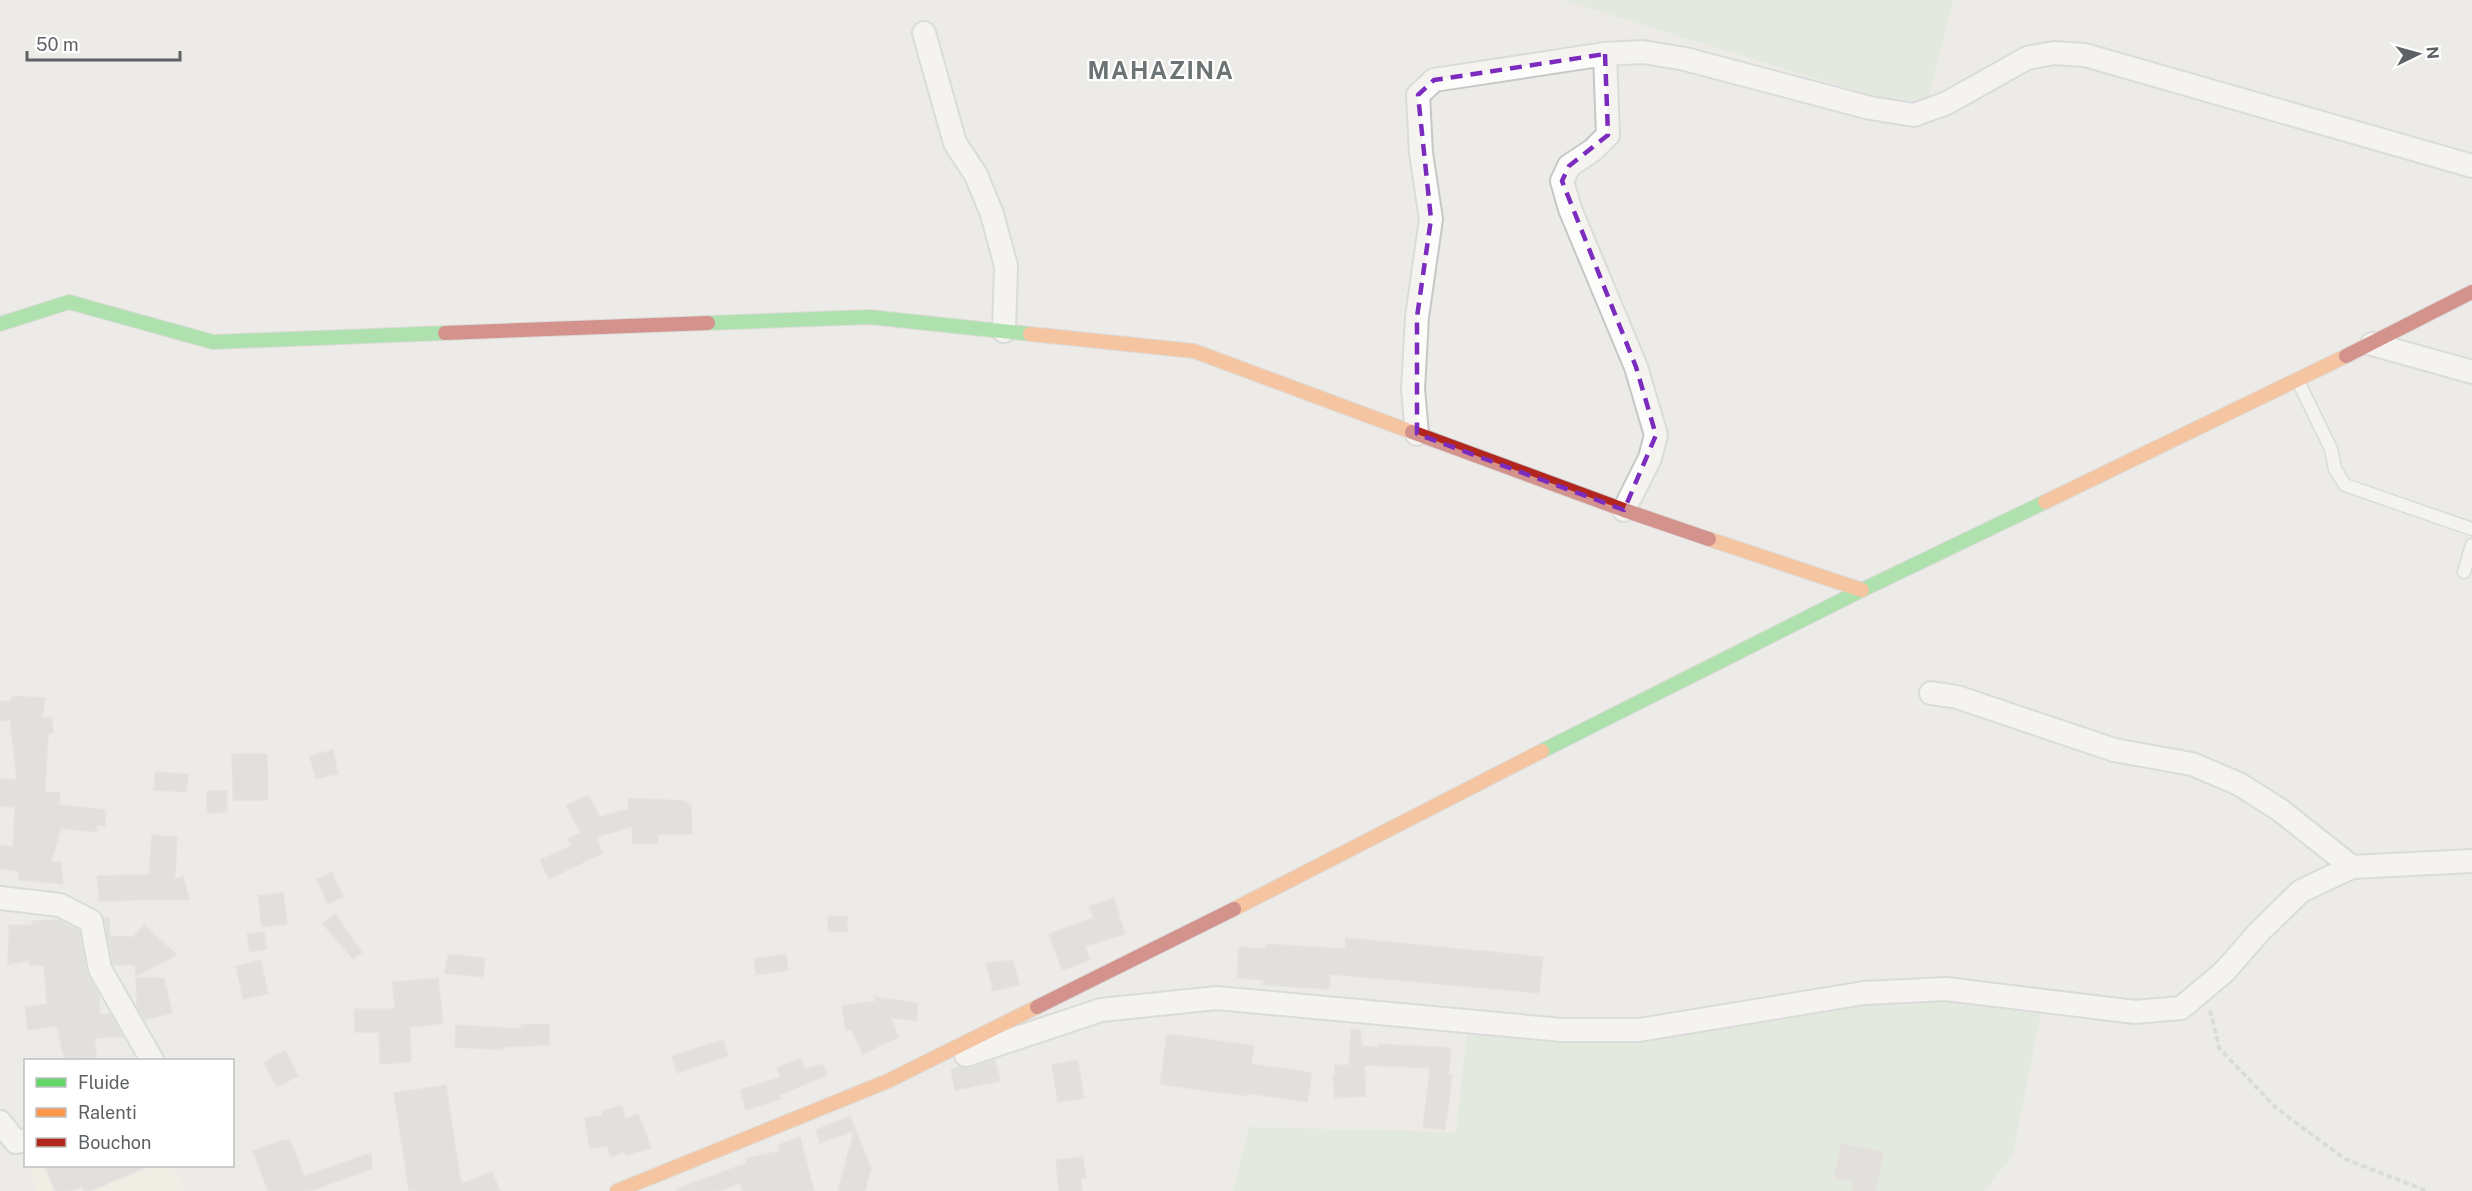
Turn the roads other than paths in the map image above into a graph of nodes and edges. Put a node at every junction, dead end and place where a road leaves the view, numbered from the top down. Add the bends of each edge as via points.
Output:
1 (924, 33) dead end
2 (1605, 54) junction
3 (2472, 166) edge
4 (2472, 292) edge
5 (0, 324) edge
6 (1004, 331) junction
7 (2372, 344) junction
8 (2472, 372) edge
9 (2298, 380) junction
10 (1417, 434) junction
11 (1624, 510) junction
12 (2472, 529) edge
13 (2472, 545) edge
14 (2464, 572) dead end
15 (1862, 590) junction
16 (1931, 693) dead end
17 (2472, 861) edge
18 (2352, 867) junction
19 (0, 898) edge
20 (151, 1059) edge
21 (888, 1081) junction
22 (0, 1122) edge
23 (24, 1141) edge
24 (617, 1191) edge

1 - 6 street via 955,143 976,175 1006,266
2 - 3 street via 1643,52 1685,59 1870,108 1914,115 1947,103 2027,58 2054,53 2085,55
2 - 10 street via 1434,80 1418,95 1421,153 1431,219 1417,317 1413,389
2 - 11 street via 1608,135 1569,166 1562,181 1636,368 1656,435 1650,458
4 - 7 main road
5 - 6 main road via 69,302 213,342 869,317
6 - 10 main road via 1194,351
7 - 8 street
7 - 9 main road
9 - 12 lane via 2331,449 2334,469 2345,485
9 - 15 main road
10 - 11 main road
11 - 15 main road
13 - 14 lane
15 - 21 main road
16 - 18 street via 1957,697 2114,750 2192,764 2239,783
17 - 18 street
18 - 21 street via 2301,891 2224,972 2181,1008 2135,1012 1946,989 1864,993 1639,1030 1562,1030 1217,998 1101,1010
19 - 20 street via 60,905 91,921 100,969
21 - 24 main road
22 - 23 street via 16,1143

